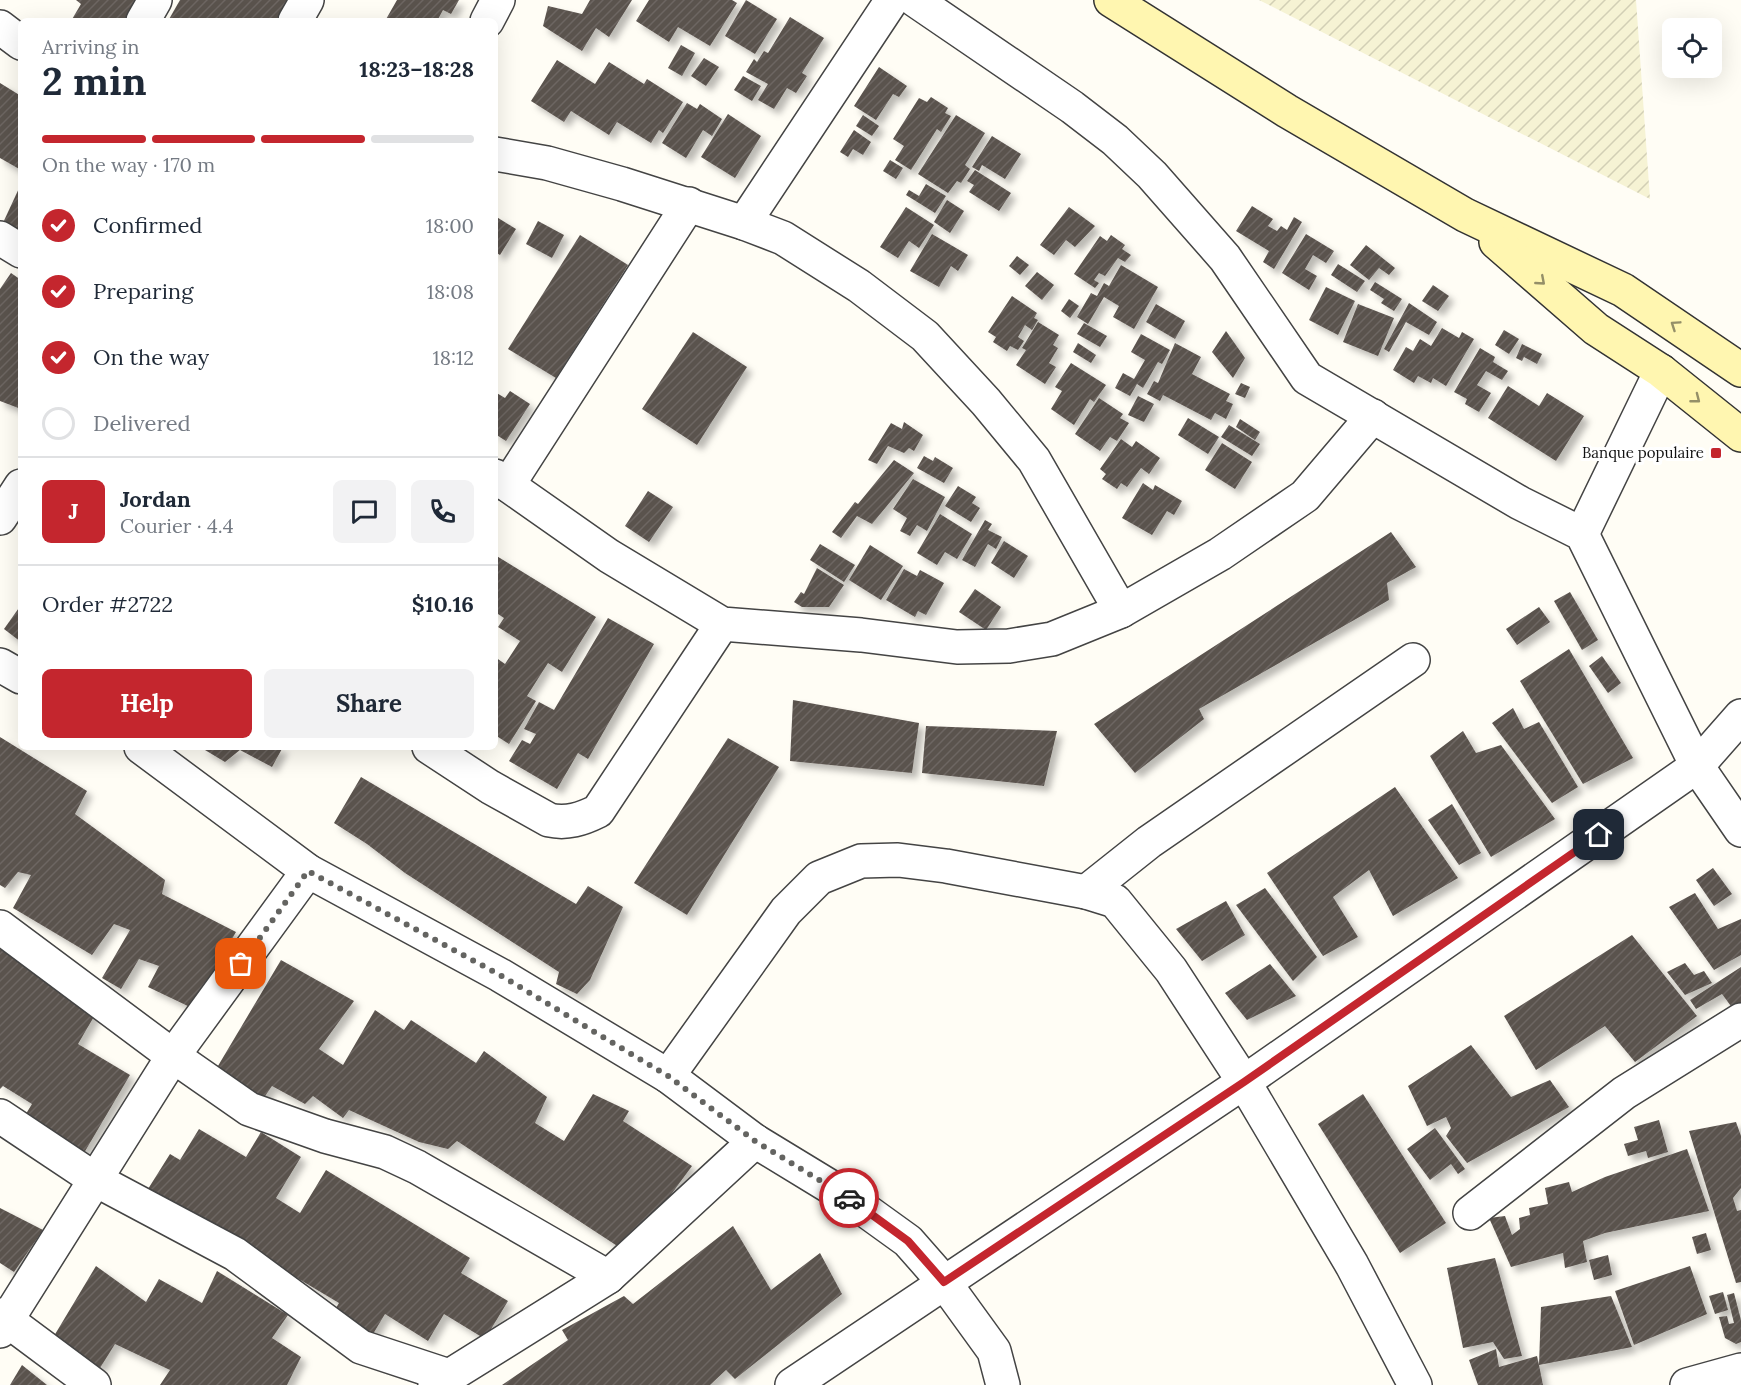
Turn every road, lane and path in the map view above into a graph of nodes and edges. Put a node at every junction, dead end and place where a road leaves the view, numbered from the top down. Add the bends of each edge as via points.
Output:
1 (155, 0) edge
2 (307, 0) edge
3 (498, 0) edge
4 (892, 0) edge
5 (915, 0) edge
6 (1111, 0) edge
7 (145, 18) edge
8 (297, 18) edge
9 (489, 18) edge
10 (0, 27) edge
11 (18, 41) edge
12 (498, 155) edge
13 (688, 204) junction
14 (1465, 215) junction
15 (744, 223) junction
16 (0, 238) edge
17 (18, 249) edge
18 (1741, 370) edge
19 (1661, 371) junction
20 (1373, 416) junction
21 (1741, 435) edge
22 (502, 481) edge
23 (18, 491) edge
24 (0, 518) edge
25 (1582, 534) junction
26 (1121, 611) junction
27 (722, 624) junction
28 (1413, 660) dead end
29 (0, 665) edge
30 (18, 675) edge
31 (1741, 716) edge
32 (145, 750) edge
33 (434, 750) edge
34 (1741, 751) edge
35 (1697, 766) junction
36 (1741, 830) edge
37 (308, 871) junction
38 (1086, 892) junction
39 (0, 927) edge
40 (1741, 1020) edge
41 (173, 1056) junction
42 (668, 1076) junction
43 (1244, 1082) junction
44 (0, 1116) edge
45 (755, 1141) junction
46 (96, 1180) junction
47 (1470, 1214) dead end
48 (608, 1277) junction
49 (944, 1282) junction
50 (2, 1322) edge
51 (1741, 1370) edge
52 (442, 1381) edge
53 (94, 1385) edge
54 (792, 1385) edge
55 (1003, 1385) edge
56 (1415, 1385) edge
57 (1687, 1385) edge

1 - 7 street
2 - 8 street
3 - 9 street
4 - 15 street
5 - 20 street via 1115,140 1152,175 1225,258 1306,378
6 - 14 street via 1287,111
10 - 11 street
12 - 13 street via 547,163
13 - 15 street
13 - 22 street
18 -> 14 street via 1623,290
14 -> 19 street via 1596,329
15 - 26 street via 783,238 859,286 925,336 1034,460
16 - 17 street
19 -> 21 street
19 - 25 street
20 - 25 street via 1520,503
20 - 26 street via 1305,496 1220,554
22 - 27 street via 609,556
23 - 24 street
25 - 35 street
26 - 27 street via 1052,639 1009,646 957,647
27 - 33 street via 598,811 580,820 549,820 498,793
28 - 38 street via 1159,836
29 - 30 street
31 - 35 street
32 - 37 street
34 - 35 street
35 - 36 street
35 - 43 street
37 - 41 street
37 - 42 street via 500,975
38 - 42 street via 898,860 861,861 819,878 786,911
38 - 43 street via 1115,901 1131,918 1184,988
39 - 41 street
40 - 47 street via 1624,1093
41 - 46 street
41 - 48 street via 249,1109 385,1152
42 - 45 street
43 - 49 street
43 - 56 street via 1353,1265
44 - 46 street
45 - 48 street
45 - 49 street via 865,1209 908,1241
46 - 50 street
46 - 52 street via 235,1254 361,1347
48 - 52 street
49 - 54 street
49 - 55 street via 994,1351
50 - 53 street
51 - 57 street

